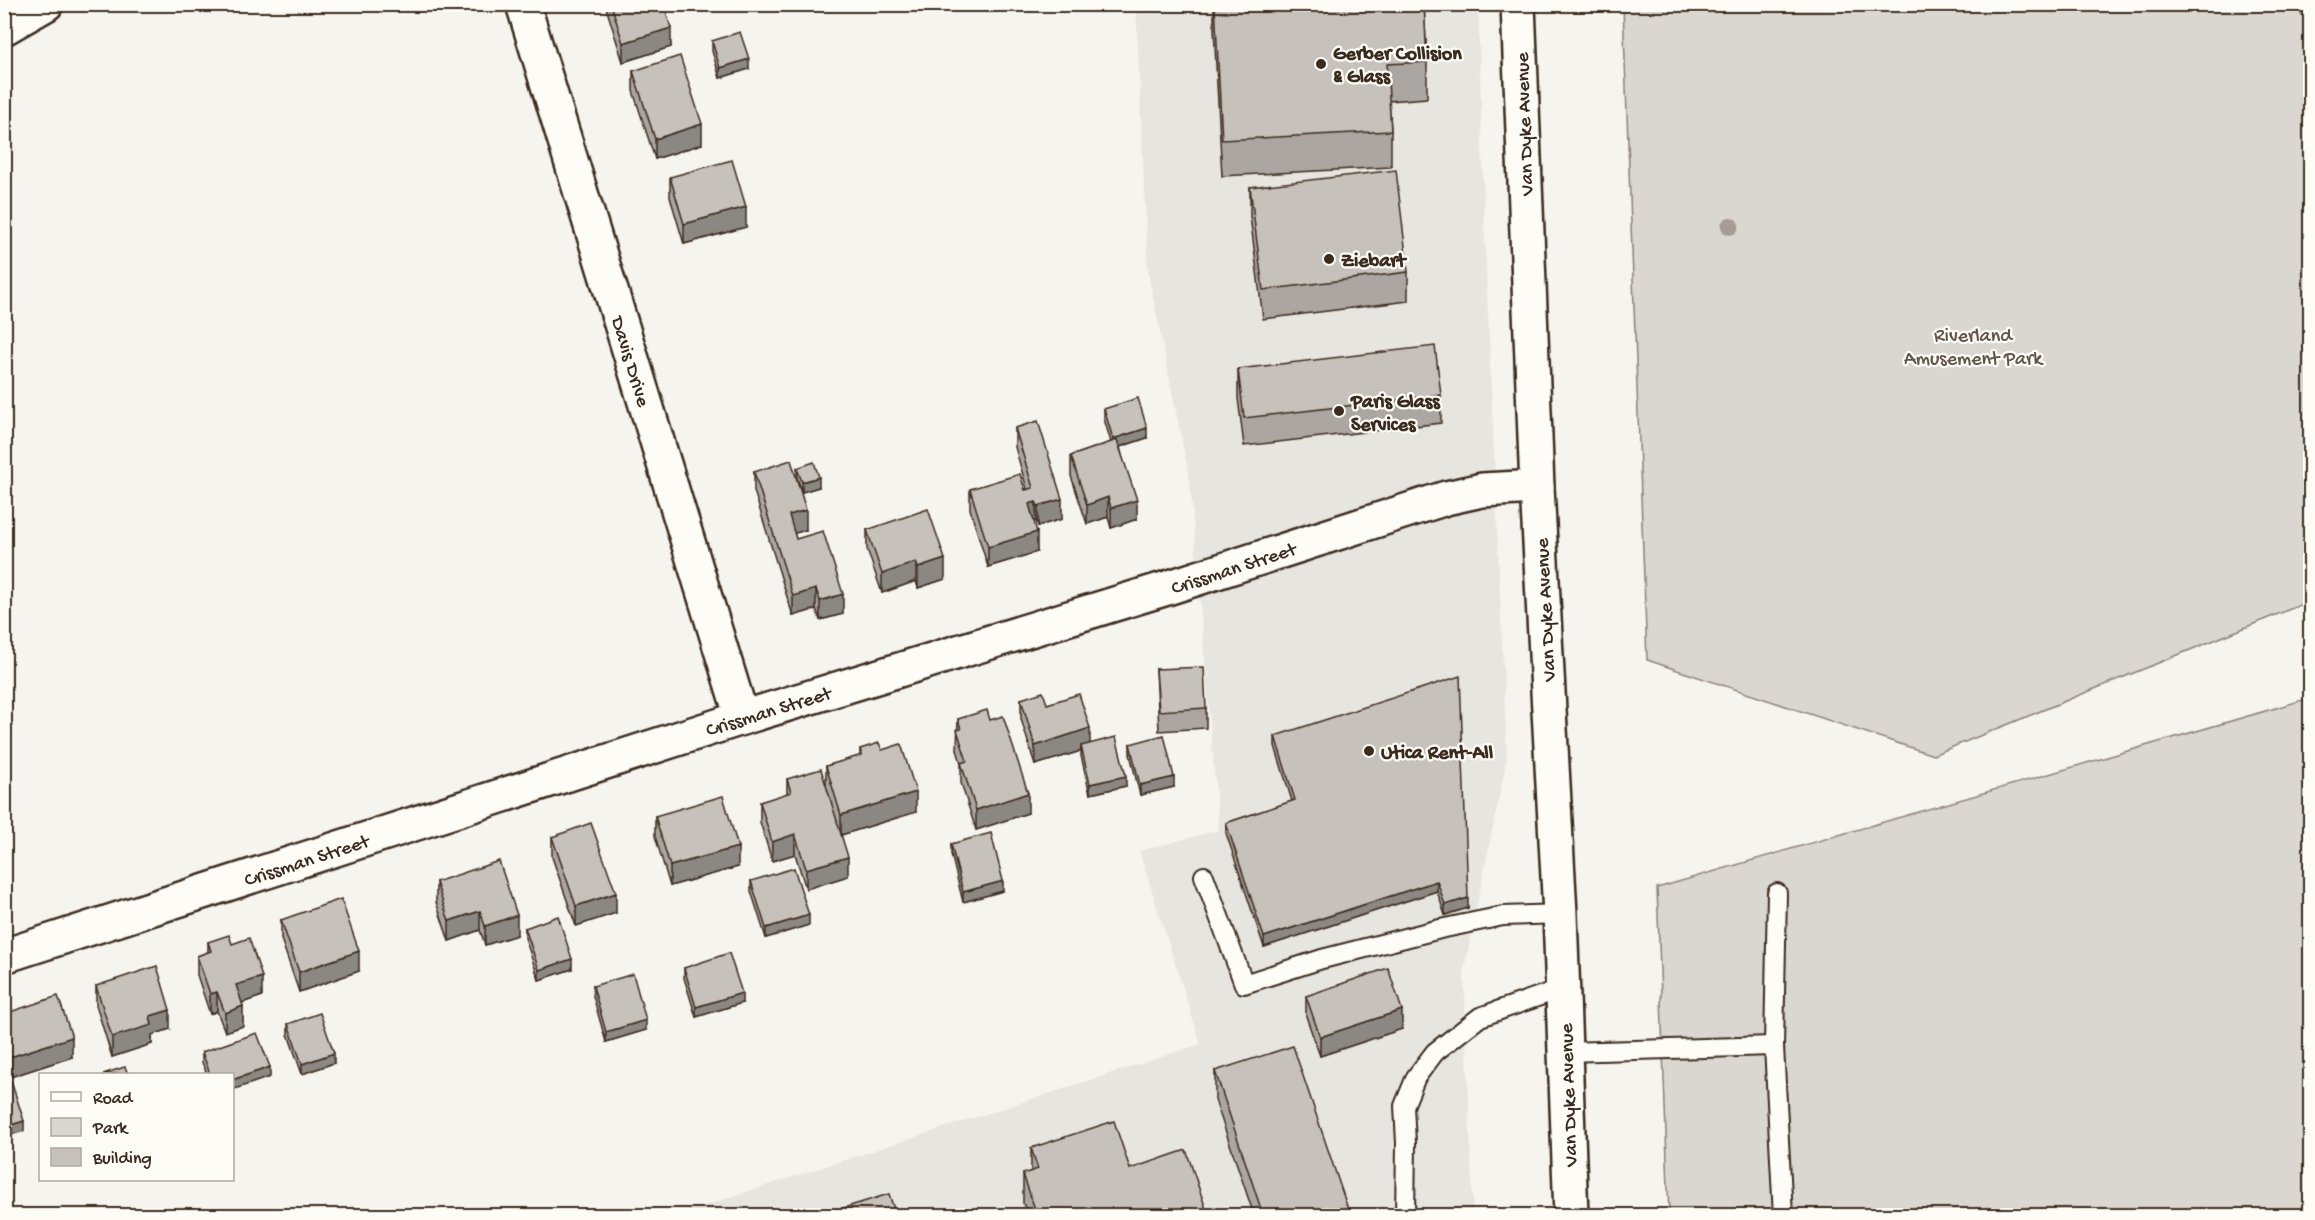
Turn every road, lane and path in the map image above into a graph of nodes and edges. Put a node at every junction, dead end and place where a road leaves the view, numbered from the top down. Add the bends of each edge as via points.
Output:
1 (46, 4) edge
2 (523, 4) edge
3 (1518, 4) edge
4 (4, 28) edge
5 (1537, 487) junction
6 (742, 718) junction
7 (1204, 876) dead end
8 (1777, 893) dead end
9 (1560, 914) junction
10 (4, 956) edge
11 (1563, 988) junction
12 (1774, 1046) junction
13 (1565, 1052) junction
14 (1405, 1215) edge
15 (1571, 1215) edge
16 (1783, 1215) edge

1 - 4 street
2 - 6 street, Davis Drive
3 - 5 street, Van Dyke Avenue
5 - 6 street, Crissman Street via 1482,490 1446,498
5 - 9 street, Van Dyke Avenue
6 - 10 street, Crissman Street
7 - 9 lane via 1244,984 1440,929 1503,916
8 - 12 lane
9 - 11 street, Van Dyke Avenue
11 - 13 street, Van Dyke Avenue
11 - 14 lane via 1480,1017 1436,1052 1416,1077 1404,1106
12 - 13 lane
12 - 16 lane
13 - 15 street, Van Dyke Avenue

